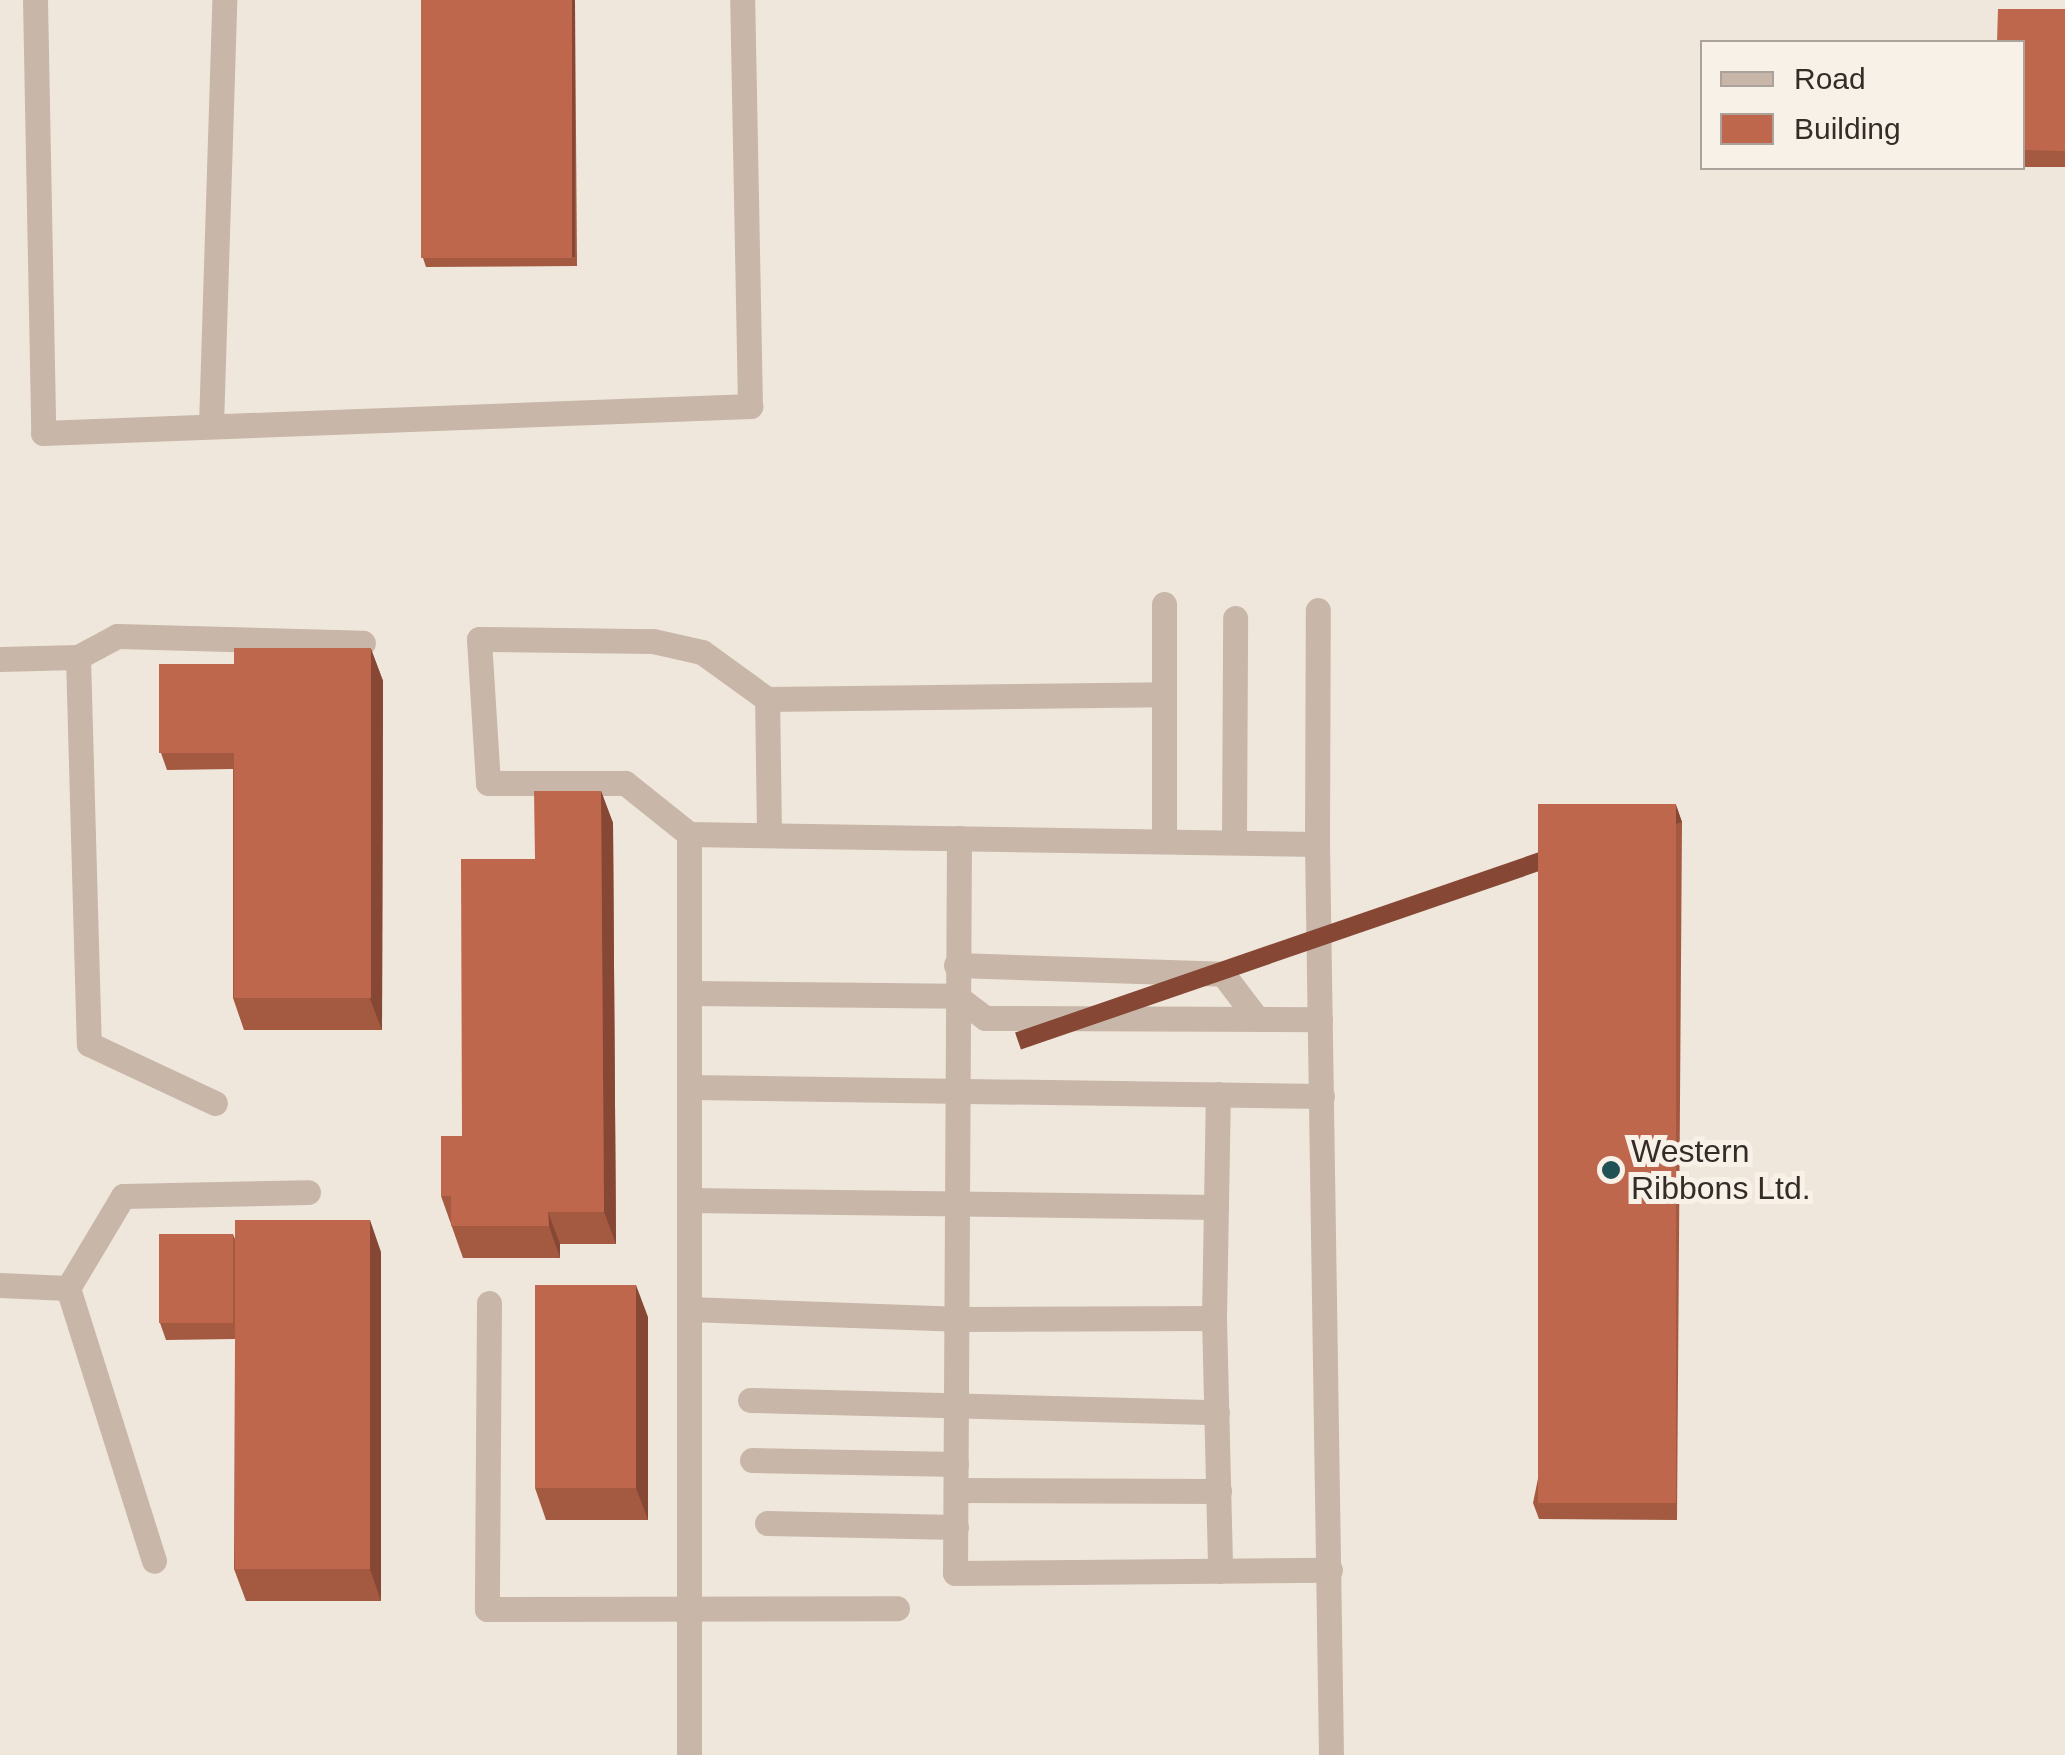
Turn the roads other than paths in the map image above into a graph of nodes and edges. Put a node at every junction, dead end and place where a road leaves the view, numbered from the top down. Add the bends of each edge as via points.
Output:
1 (34, 0) edge
2 (224, 0) edge
3 (742, 0) edge
4 (211, 425) junction
5 (1164, 604) dead end
6 (1318, 610) dead end
7 (1235, 618) dead end
8 (362, 644) edge
9 (78, 657) junction
10 (0, 659) edge
11 (1164, 694) junction
12 (767, 699) junction
13 (689, 834) junction
14 (770, 835) junction
15 (959, 838) junction
16 (1164, 838) junction
17 (1234, 841) junction
18 (1317, 844) junction
19 (956, 965) junction
20 (689, 992) junction
21 (956, 996) junction
22 (1257, 1019) junction
23 (1320, 1019) junction
24 (689, 1087) junction
25 (958, 1089) junction
26 (1218, 1094) junction
27 (1322, 1096) junction
28 (215, 1103) dead end
29 (308, 1192) dead end
30 (689, 1200) junction
31 (957, 1202) junction
32 (1216, 1207) junction
33 (0, 1285) edge
34 (68, 1288) junction
35 (489, 1303) dead end
36 (690, 1309) junction
37 (1214, 1318) junction
38 (956, 1319) junction
39 (750, 1400) dead end
40 (956, 1403) junction
41 (1217, 1412) junction
42 (752, 1460) dead end
43 (956, 1477) junction
44 (1218, 1492) junction
45 (767, 1523) dead end
46 (956, 1526) junction
47 (154, 1561) dead end
48 (1330, 1570) junction
49 (1220, 1571) junction
50 (690, 1606) junction
51 (898, 1608) dead end
52 (690, 1755) edge
53 (1330, 1755) edge

1 - 4 lane via 43,434
2 - 4 lane
3 - 4 lane via 750,406
5 - 11 lane
6 - 18 lane
7 - 17 lane
8 - 9 lane via 117,636
9 - 10 lane
9 - 28 lane via 89,1044
11 - 12 lane
11 - 16 lane
12 - 13 lane via 702,652 653,641 479,639 488,783 626,783
12 - 14 lane
13 - 14 lane
13 - 20 lane
14 - 15 lane
15 - 16 lane
15 - 19 lane
16 - 17 lane
17 - 18 lane
18 - 23 lane
19 - 21 lane
19 - 22 lane via 1223,974
20 - 21 lane
20 - 24 lane
21 - 22 lane via 985,1018
21 - 25 lane
22 - 23 lane
23 - 27 lane
24 - 25 lane
24 - 30 lane
25 - 26 lane
25 - 31 lane
26 - 27 lane
26 - 32 lane
27 - 48 lane
29 - 34 lane via 123,1196
30 - 31 lane
30 - 36 lane
31 - 32 lane
31 - 38 lane
32 - 37 lane
33 - 34 lane
34 - 47 lane
35 - 50 lane via 487,1609
36 - 38 lane
36 - 50 lane
37 - 38 lane
37 - 41 lane
38 - 40 lane
39 - 40 lane
40 - 41 lane
40 - 43 lane
41 - 44 lane
42 - 43 lane
43 - 44 lane
43 - 46 lane
44 - 49 lane
45 - 46 lane
46 - 49 lane via 955,1574
48 - 49 lane
48 - 53 lane
50 - 51 lane
50 - 52 lane

